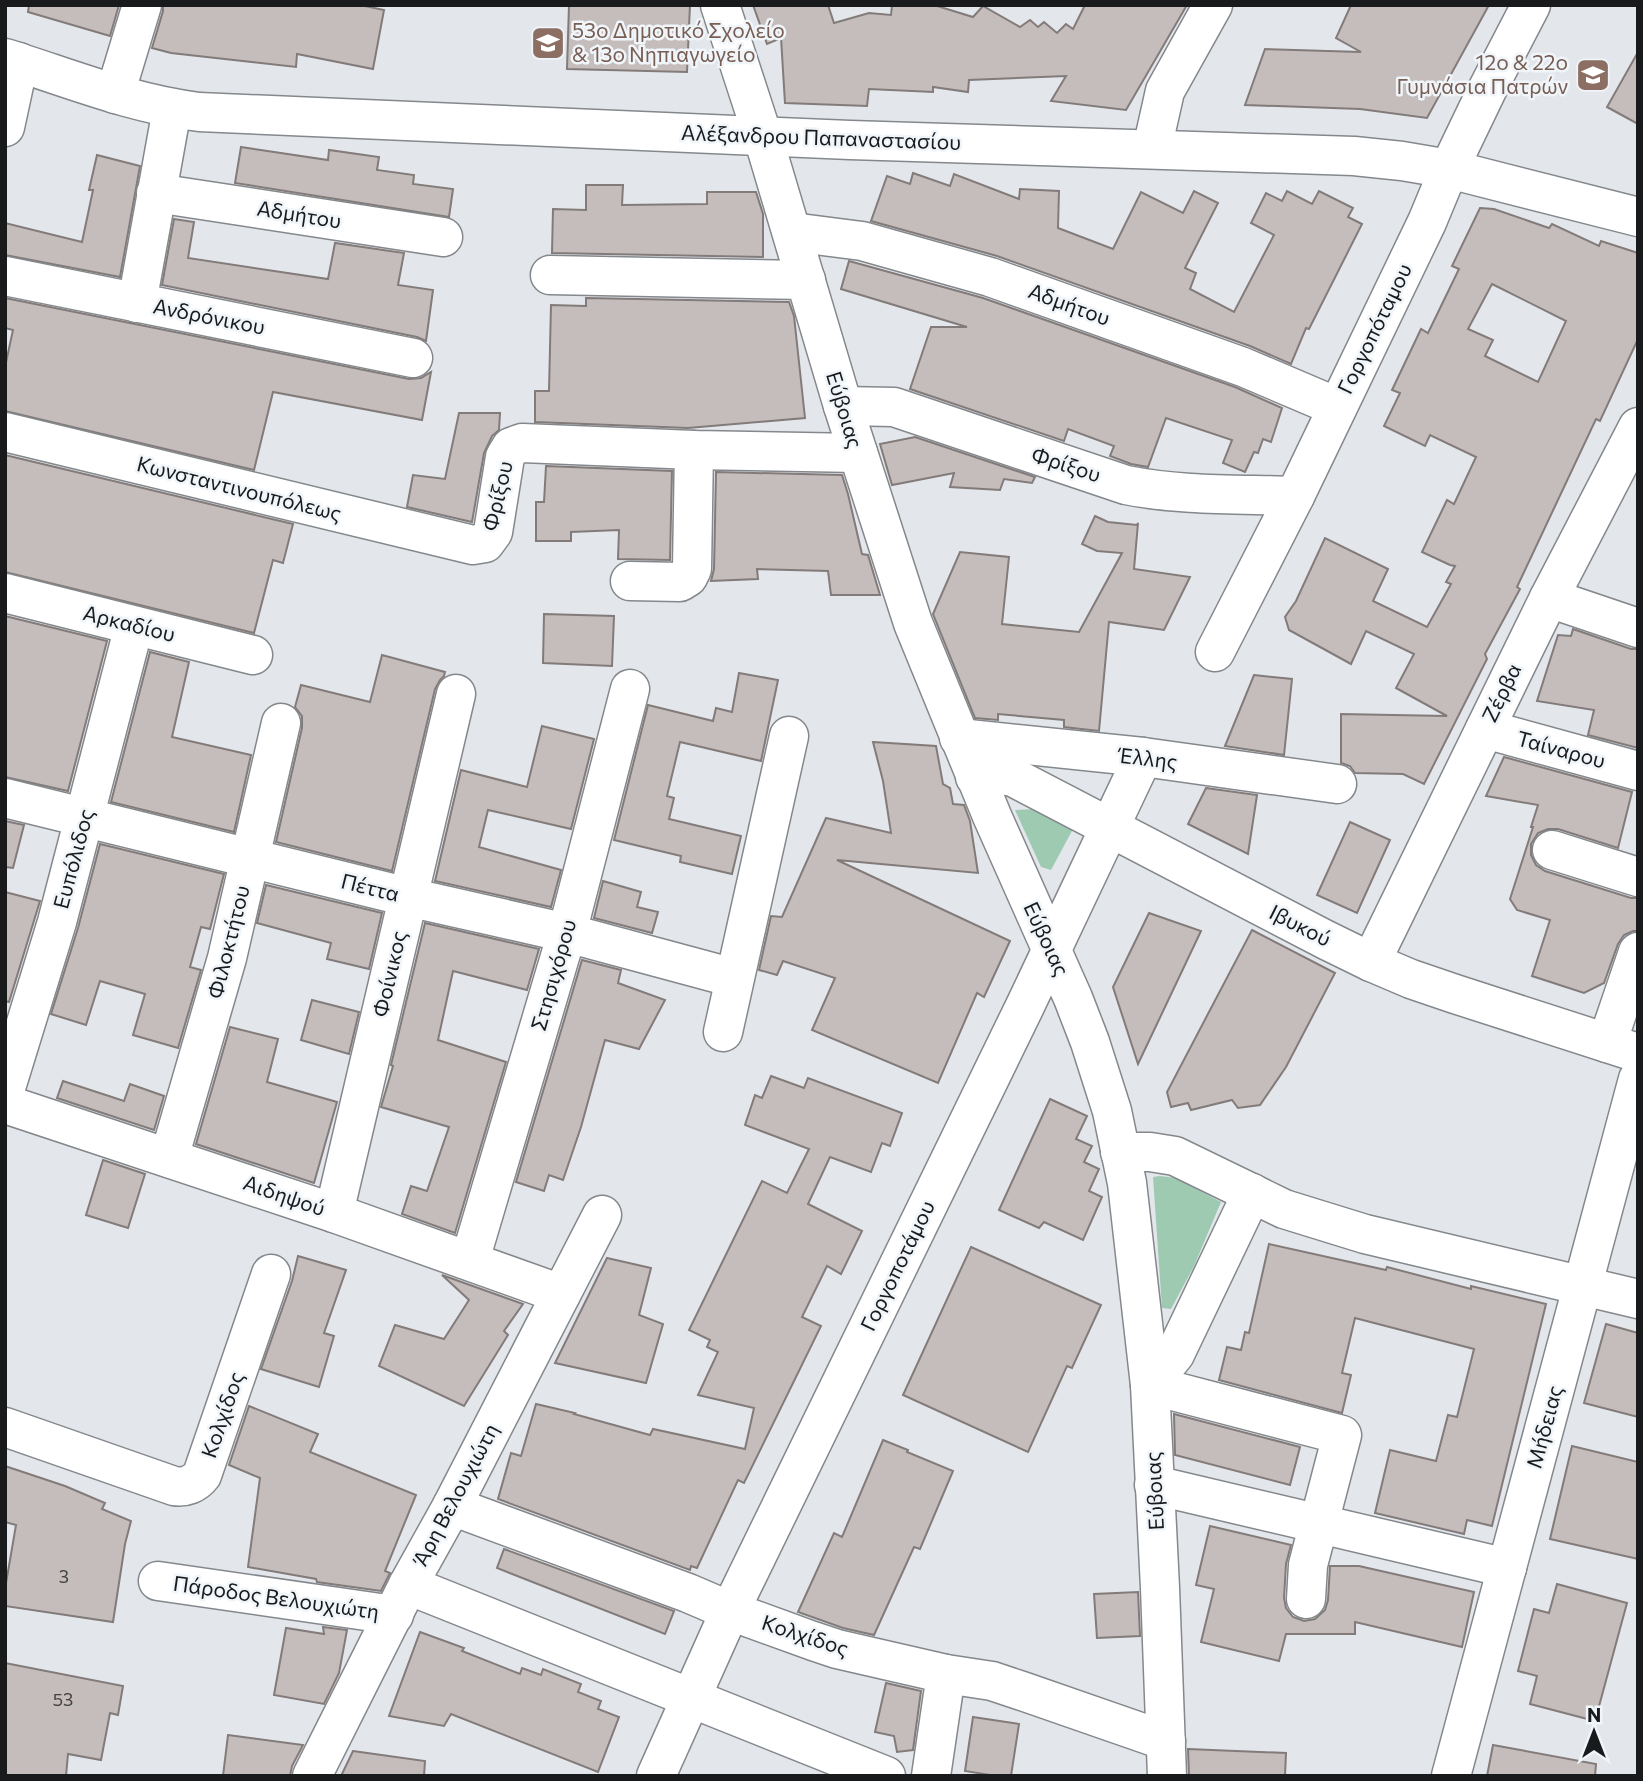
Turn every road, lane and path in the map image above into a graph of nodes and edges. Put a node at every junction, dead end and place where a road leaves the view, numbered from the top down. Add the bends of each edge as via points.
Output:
1 (142, 5) edge
2 (720, 5) edge
3 (1213, 5) edge
4 (1531, 5) edge
5 (12, 60) edge
6 (115, 94) junction
7 (172, 109) junction
8 (5, 127) edge
9 (763, 137) junction
10 (1152, 149) junction
11 (1449, 169) junction
12 (156, 192) junction
13 (1638, 217) edge
14 (792, 232) junction
15 (443, 237) dead end
16 (550, 275) dead end
17 (5, 276) edge
18 (806, 280) junction
19 (137, 303) junction
20 (413, 358) dead end
21 (842, 406) junction
22 (1337, 407) junction
23 (5, 432) edge
24 (1634, 442) edge
25 (694, 450) junction
26 (858, 453) junction
27 (1295, 496) junction
28 (473, 545) joint
29 (630, 581) dead end
30 (5, 593) edge
31 (1549, 598) junction
32 (134, 626) junction
33 (1638, 628) edge
34 (1215, 652) dead end
35 (253, 655) dead end
36 (629, 689) dead end
37 (456, 694) dead end
38 (281, 723) dead end
39 (1485, 729) junction
40 (789, 736) dead end
41 (959, 738) junction
42 (1143, 757) junction
43 (1638, 771) edge
44 (975, 776) junction
45 (1337, 784) dead end
46 (5, 798) edge
47 (85, 818) junction
48 (1110, 827) junction
49 (1552, 850) dead end
50 (250, 858) junction
51 (1636, 867) edge
52 (408, 897) junction
53 (567, 933) junction
54 (1051, 949) junction
55 (1638, 952) edge
56 (1371, 962) junction
57 (734, 978) junction
58 (723, 1032) dead end
59 (1622, 1048) edge
60 (1638, 1079) edge
61 (5, 1091) edge
62 (5, 1104) edge
63 (1120, 1152) junction
64 (169, 1158) junction
65 (1252, 1194) junction
66 (334, 1213) junction
67 (602, 1216) dead end
68 (470, 1260) junction
69 (271, 1274) dead end
70 (1583, 1286) junction
71 (561, 1294) junction
72 (1638, 1299) edge
73 (1150, 1385) junction
74 (5, 1427) edge
75 (1154, 1485) junction
76 (452, 1506) junction
77 (1319, 1524) junction
78 (1507, 1569) junction
79 (158, 1581) dead end
80 (1306, 1599) dead end
81 (401, 1600) junction
82 (730, 1611) junction
83 (946, 1674) junction
84 (692, 1698) junction
85 (1166, 1758) edge
86 (312, 1776) edge
87 (656, 1776) edge
88 (886, 1776) edge
89 (931, 1776) edge
90 (1451, 1776) edge

1 - 6 street
2 - 9 street, Εύβοιας
3 - 10 street via 1165,92
4 - 11 street, Γοργοπόταμου
5 - 6 street, Αλέξανδρου Παπαναστασίου
5 - 8 street
6 - 7 street, Αλέξανδρου Παπαναστασίου
7 - 9 street, Αλέξανδρου Παπαναστασίου
7 - 12 street
9 - 10 street, Αλέξανδρου Παπαναστασίου
9 - 14 street, Εύβοιας
10 - 11 street, Αλέξανδρου Παπαναστασίου via 1354,156
11 - 13 street, Αλέξανδρου Παπαναστασίου
11 - 22 street, Γοργοπόταμου
12 - 15 street, Αδμήτου
12 - 19 street
14 - 18 street, Εύβοιας
14 - 22 street, Αδμήτου via 862,241 990,276 1243,367
16 - 18 street
17 - 19 street, Ανδρόνικου
18 - 21 street, Εύβοιας
19 - 20 street, Ανδρόνικου
21 - 26 street, Εύβοιας
21 - 27 street, Φρίξου via 894,407 1145,489
22 - 27 street, Γοργοπόταμου
23 - 28 street, Κωνσταντινουπόλεως
24 - 31 street, Ζέρβα
25 - 26 street, Φρίξου
25 - 28 street, Φρίξου via 522,443 511,447 505,457 493,532 485,543
25 - 29 street via 692,569 680,582
26 - 41 street, Εύβοιας via 913,623
27 - 34 street, Γοργοπόταμου
30 - 32 street, Αρκαδίου
31 - 33 street
31 - 39 street, Ζέρβα
32 - 35 street, Αρκαδίου
32 - 47 street, Ευπόλιδος
36 - 53 street, Στησιχόρου
37 - 52 street, Φοίνικος
38 - 50 street, Φιλοκτήτου
39 - 43 street, Ταίναρου
39 - 56 street, Ζέρβα
40 - 57 street
41 - 42 street, Έλλης
41 - 44 street, Εύβοιας
42 - 45 street, Έλλης
42 - 48 street, Γοργοποτάμου
44 - 48 street, Ιβυκού via 1013,776
44 - 54 street, Εύβοιας
46 - 47 street, Πέττα
47 - 50 street, Πέττα
47 - 61 street, Ευπόλιδος
48 - 54 street, Γοργοποτάμου
48 - 56 street, Ιβυκού
49 - 51 street
50 - 52 street, Πέττα
50 - 64 street, Φιλοκτήτου via 227,958
52 - 53 street, Πέττα
52 - 66 street, Φοίνικος
53 - 57 street, Πέττα
53 - 68 street, Στησιχόρου
54 - 63 street, Εύβοιας via 1090,1042
54 - 82 street, Γοργοποτάμου
55 - 59 street
56 - 59 street, Ιβυκού
57 - 58 street
60 - 70 street, Μήδειας
62 - 64 street, Αιδηψού
63 - 65 street via 1175,1156
63 - 73 street, Εύβοιας
64 - 66 street, Αιδηψού
65 - 70 street via 1365,1234
65 - 73 street via 1175,1354
66 - 68 street, Αιδηψού
67 - 71 street, Άρη Βελουχιώτη
68 - 71 street, Αιδηψού
69 - 74 street, Κολχίδος via 202,1475 190,1485 174,1486
70 - 72 street
70 - 78 street, Μήδειας
71 - 76 street, Άρη Βελουχιώτη
73 - 75 street, Εύβοιας
73 - 77 street via 1342,1435
75 - 77 street
75 - 85 street, Εύβοιας
76 - 81 street, Άρη Βελουχιώτη
76 - 82 street, Κολχίδος
77 - 78 street
77 - 80 street via 1308,1565
78 - 90 street, Μήδειας
79 - 81 street, Πάροδος Βελουχιώτη
81 - 84 street
81 - 86 street, Άρη Βελουχιώτη
82 - 83 street, Κολχίδος via 837,1648
82 - 84 street, Γοργοποτάμου
83 - 85 street, Κολχίδος via 1022,1690
83 - 89 street
84 - 87 street, Γοργοποτάμου
84 - 88 street

